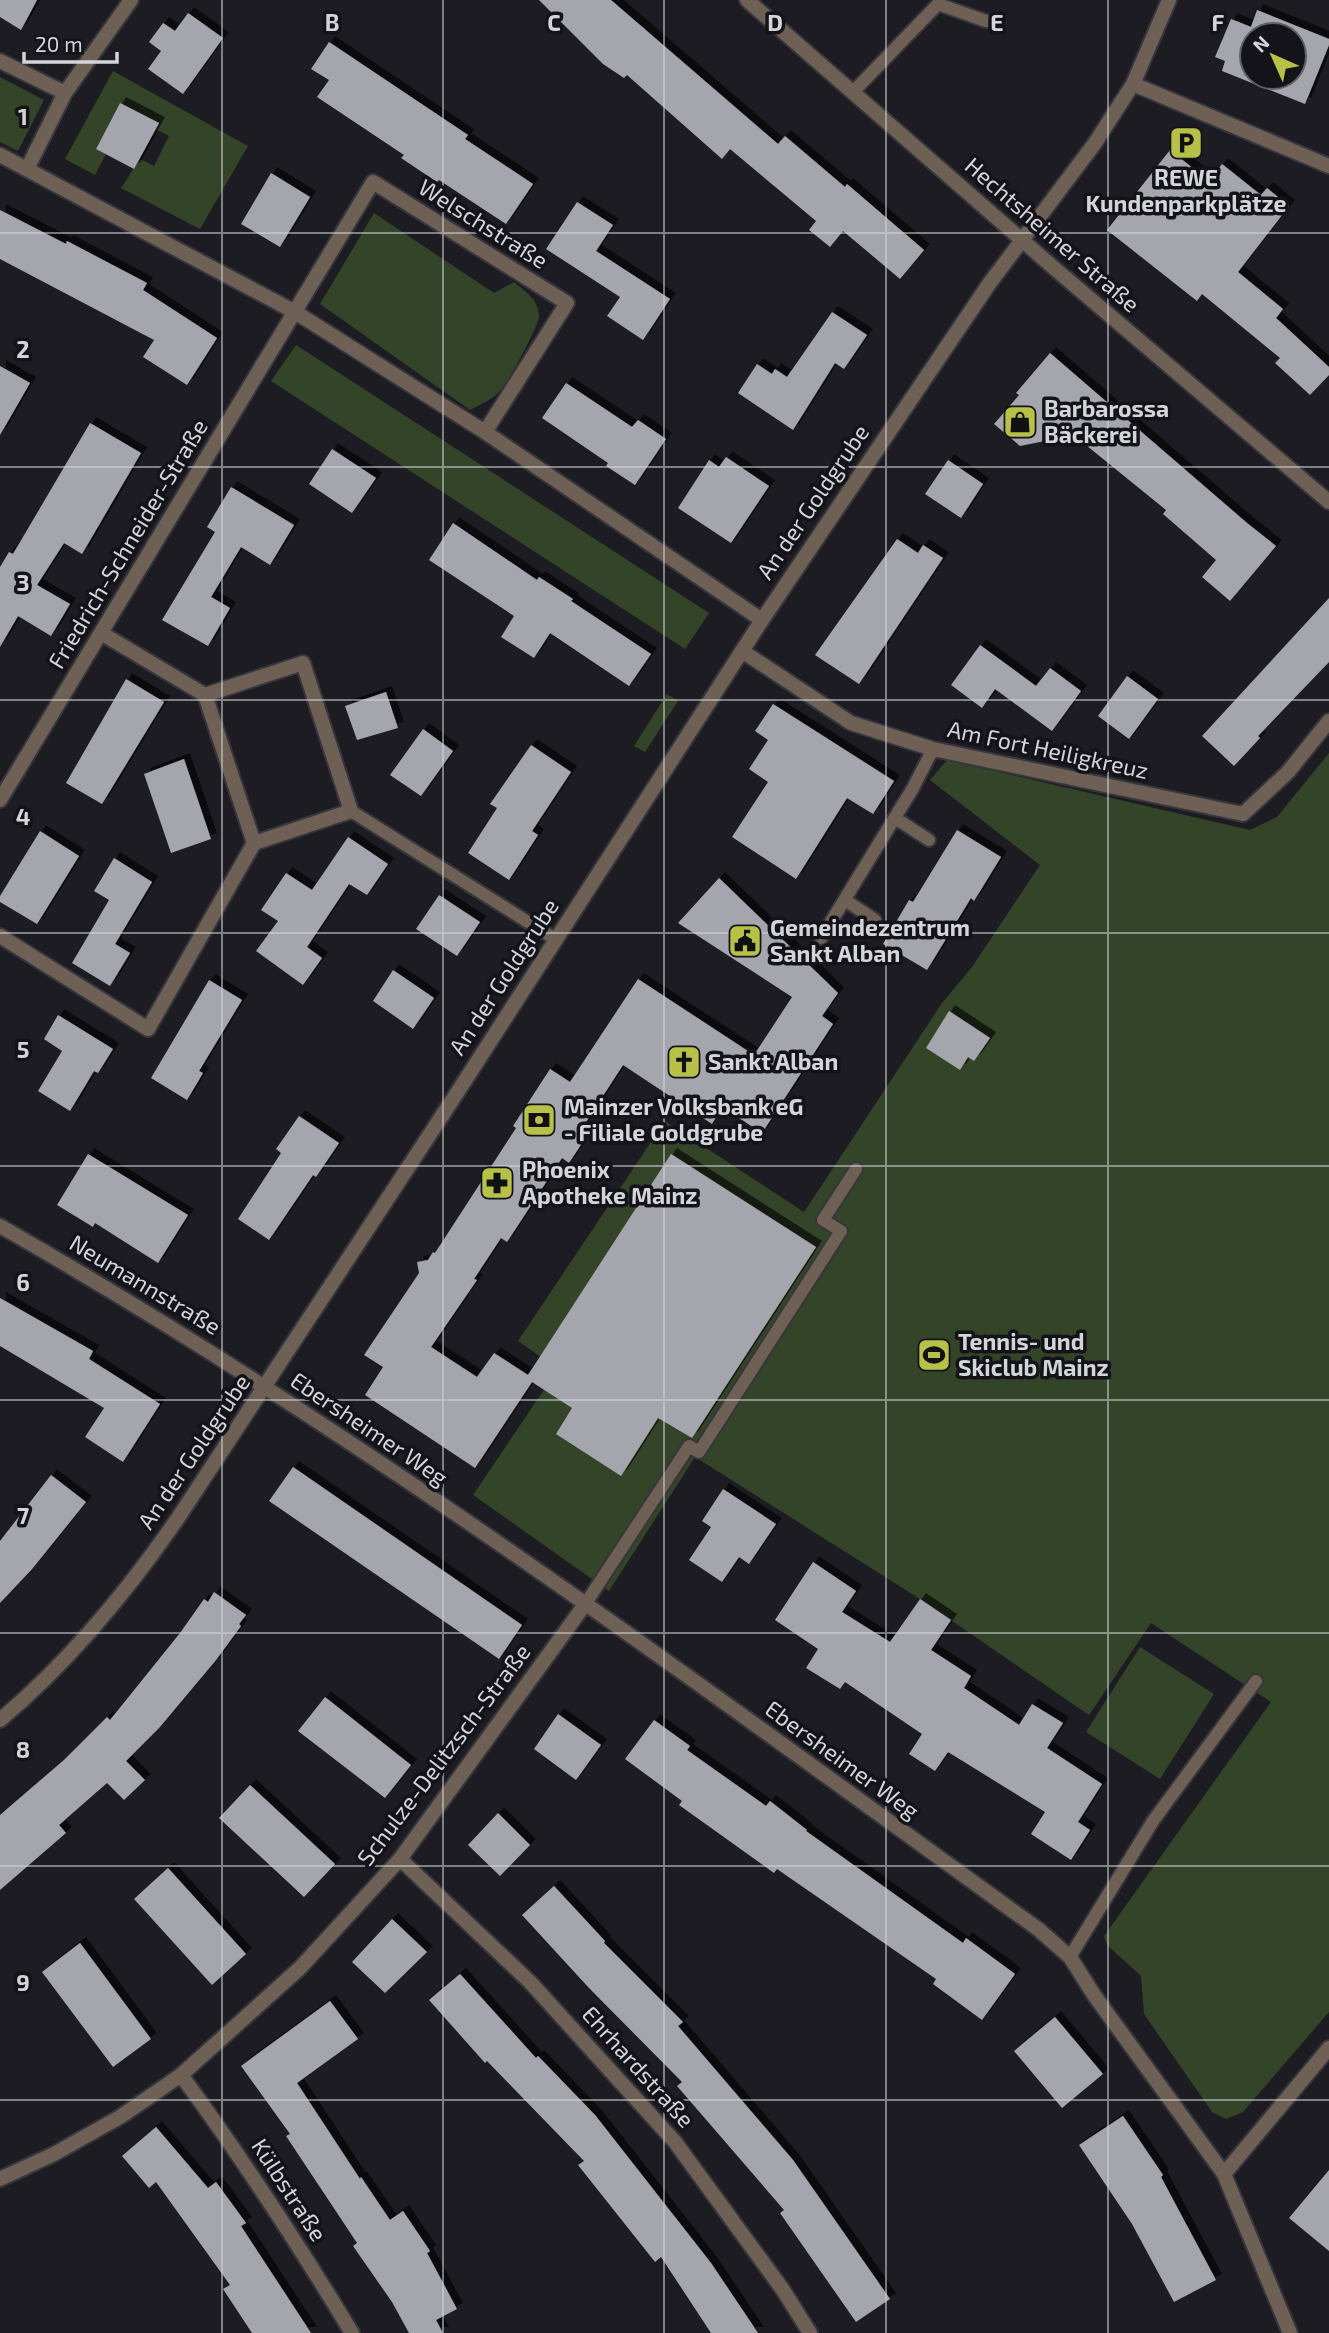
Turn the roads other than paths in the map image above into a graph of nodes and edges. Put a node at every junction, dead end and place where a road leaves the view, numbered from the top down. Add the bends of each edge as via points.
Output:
1 (131, 0) edge
2 (747, 0) edge
3 (1169, 0) edge
4 (986, 21) dead end
5 (0, 61) edge
6 (1133, 84) junction
7 (853, 92) junction
8 (65, 93) junction
9 (0, 155) edge
10 (1328, 166) edge
11 (27, 169) junction
12 (1023, 240) junction
13 (295, 312) junction
14 (485, 432) junction
15 (1329, 502) edge
16 (762, 620) junction
17 (101, 634) junction
18 (742, 651) junction
19 (205, 695) junction
20 (1329, 721) edge
21 (933, 750) junction
22 (0, 800) edge
23 (351, 811) junction
24 (895, 818) junction
25 (929, 841) dead end
26 (254, 843) junction
27 (845, 900) junction
28 (876, 920) dead end
29 (0, 936) edge
30 (821, 938) dead end
31 (555, 939) junction
32 (856, 1169) dead end
33 (0, 1226) edge
34 (265, 1386) junction
35 (586, 1603) junction
36 (1256, 1681) dead end
37 (0, 1720) edge
38 (400, 1859) junction
39 (1070, 1957) junction
40 (1329, 2048) edge
41 (181, 2076) junction
42 (1224, 2174) junction
43 (0, 2179) edge
44 (352, 2333) edge
45 (810, 2333) edge
46 (1290, 2333) edge

1 - 8 street
2 - 7 street, Hechtsheimer Straße
3 - 6 street, An der Goldgrube
4 - 7 lane via 938,4
5 - 8 street
6 - 10 street
6 - 12 street, An der Goldgrube
7 - 12 street, Hechtsheimer Straße
8 - 11 street
9 - 11 street
11 - 13 street
12 - 15 street, Hechtsheimer Straße
12 - 16 street, An der Goldgrube
13 - 14 street
13 - 14 street, Welschstraße via 373,182 567,303
13 - 17 street, Friedrich-Schneider-Straße
14 - 16 street
16 - 18 street, An der Goldgrube
17 - 19 street
17 - 22 street, Friedrich-Schneider-Straße
18 - 21 street, Am Fort Heiligkreuz via 851,723
18 - 31 street, An der Goldgrube
19 - 23 street via 303,663
19 - 26 street
20 - 21 street, Am Fort Heiligkreuz via 1288,772 1243,814
21 - 24 lane
23 - 26 street
23 - 31 lane
24 - 25 lane
24 - 27 lane
26 - 29 street via 148,1029
27 - 28 lane
27 - 30 lane
31 - 34 street, An der Goldgrube
32 - 35 lane via 824,1220 841,1231 699,1452 689,1446
33 - 34 street, Neumannstraße
34 - 35 street, Ebersheimer Weg
34 - 37 street, An der Goldgrube via 140,1573 72,1651
35 - 38 street, Schulze-Delitzsch-Straße
35 - 39 street, Ebersheimer Weg via 1038,1929
36 - 39 lane via 1153,1821
38 - 41 street, Schulze-Delitzsch-Straße via 300,1968
38 - 45 street, Ehrhardstraße via 530,1982 675,2142
39 - 42 street, Ebersheimer Weg
40 - 42 street
41 - 43 street, Schulze-Delitzsch-Straße via 120,2117
41 - 44 street, Külbstraße via 248,2167
42 - 46 street, Ebersheimer Weg

